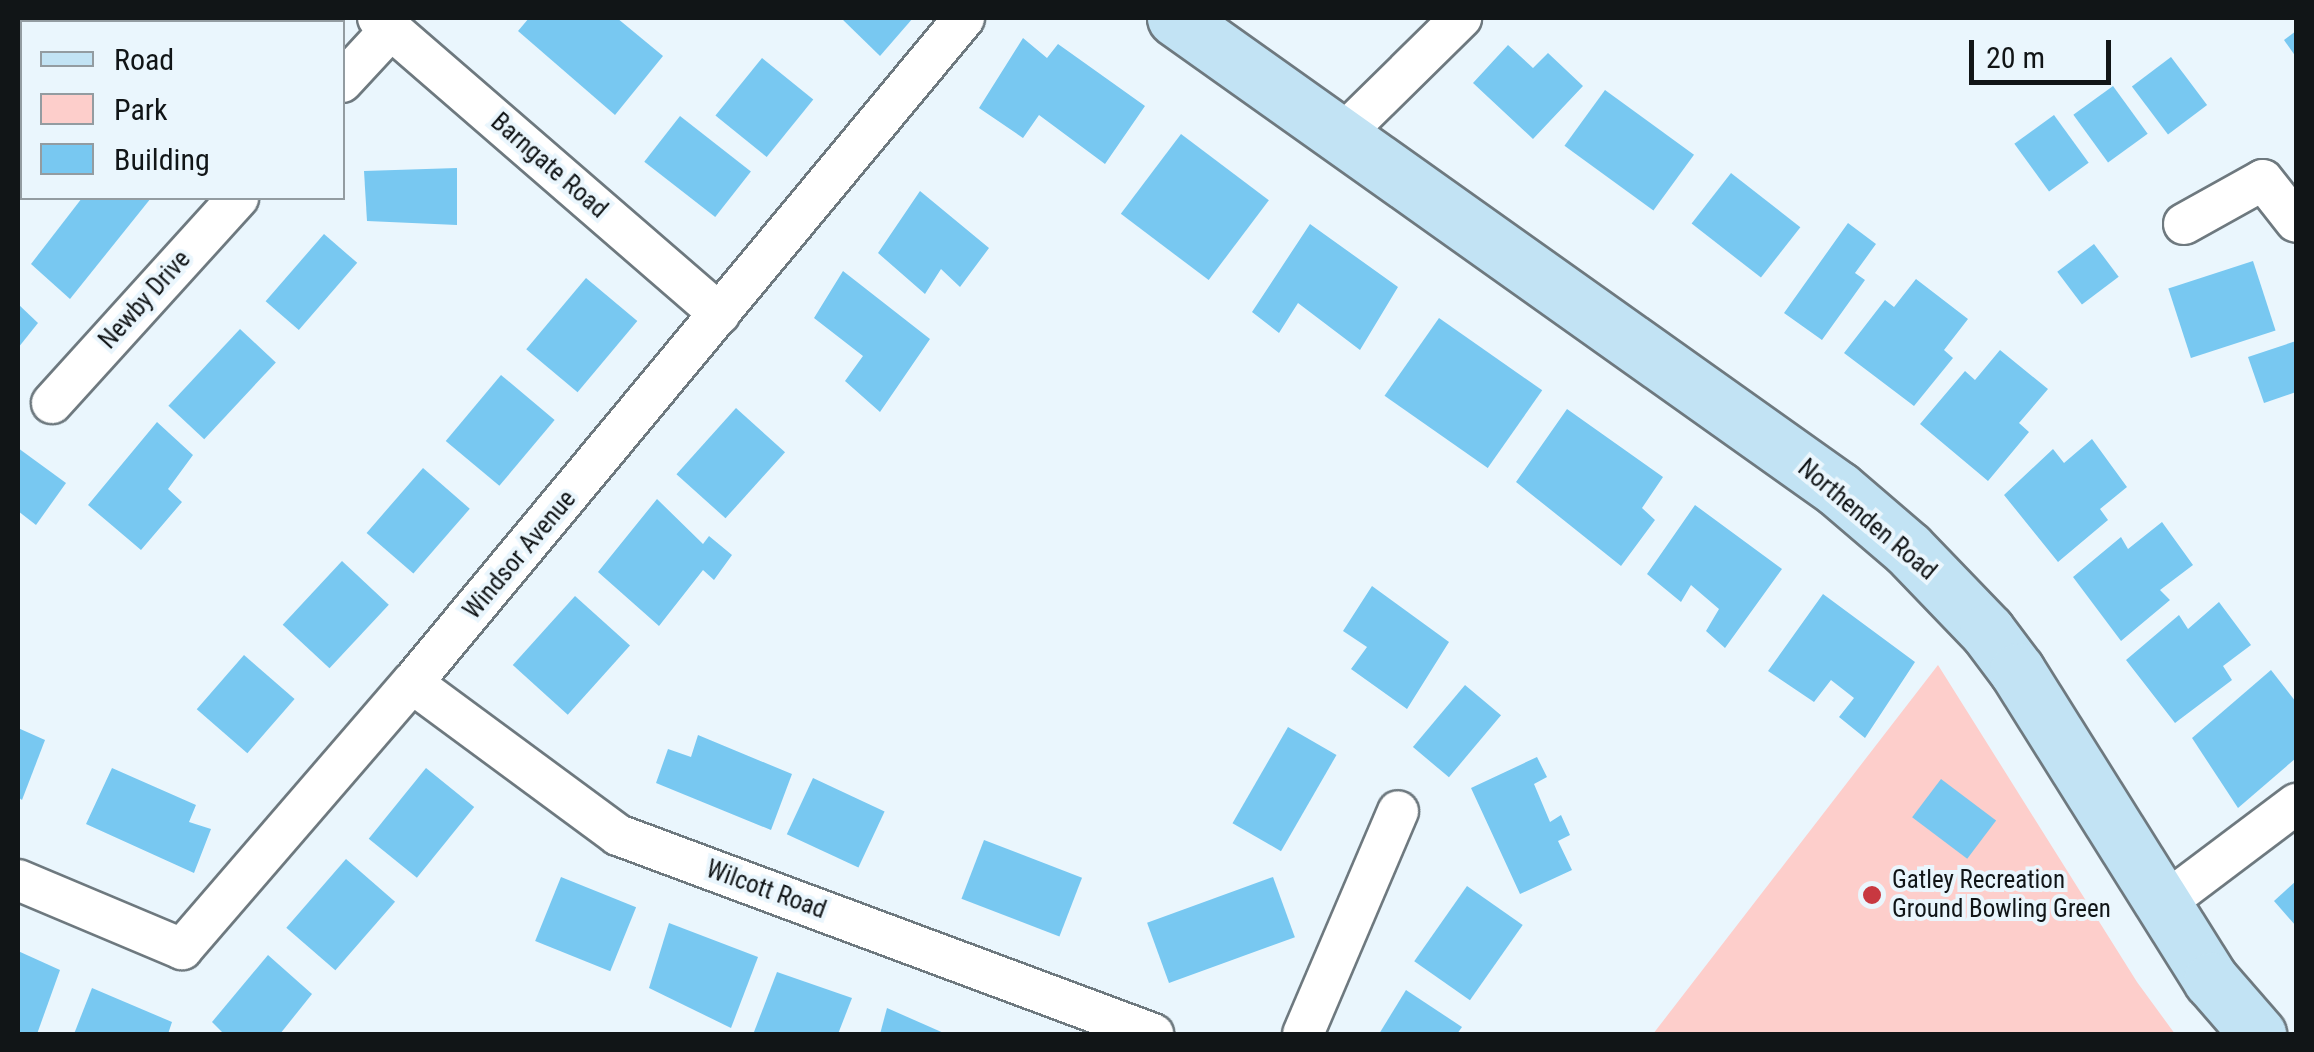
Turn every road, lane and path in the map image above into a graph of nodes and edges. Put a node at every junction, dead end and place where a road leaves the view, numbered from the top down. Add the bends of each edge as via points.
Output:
1 (964, 18) edge
2 (1176, 18) edge
3 (1461, 18) edge
4 (384, 23) edge
5 (345, 78) edge
6 (1340, 138) junction
7 (236, 200) edge
8 (2296, 222) edge
9 (2184, 224) dead end
10 (720, 314) junction
11 (52, 404) dead end
12 (412, 683) junction
13 (2296, 804) edge
14 (1398, 811) dead end
15 (18, 880) edge
16 (2162, 905) junction
17 (1153, 1034) edge
18 (1303, 1034) edge
19 (2258, 1034) edge

1 - 10 street, Windsor Avenue
2 - 6 main road, Northenden Road
3 - 6 street
4 - 5 street
4 - 10 street, Barngate Road
6 - 16 main road, Northenden Road via 1838,489 1908,549 2017,670
7 - 11 street, Newby Drive
8 - 9 street via 2263,180
10 - 12 street, Windsor Avenue
12 - 15 street, Windsor Avenue via 182,949
12 - 17 street, Wilcott Road via 618,835
13 - 16 street
14 - 18 street
16 - 19 main road, Northenden Road via 2211,980

